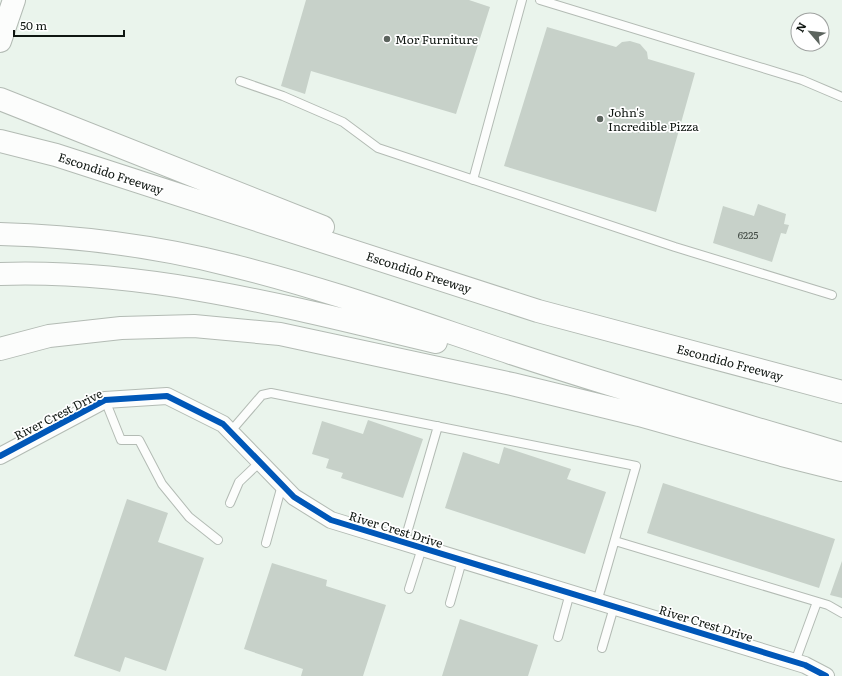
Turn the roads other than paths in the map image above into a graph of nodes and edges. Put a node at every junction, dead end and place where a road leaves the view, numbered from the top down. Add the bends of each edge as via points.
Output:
1 (14, 0) edge
2 (522, 0) edge
3 (540, 0) edge
4 (0, 41) edge
5 (240, 81) dead end
6 (842, 97) edge
7 (0, 99) edge
8 (0, 142) edge
9 (473, 180) junction
10 (0, 234) edge
11 (0, 274) edge
12 (832, 295) dead end
13 (538, 311) junction
14 (0, 348) edge
15 (589, 378) junction
16 (842, 392) edge
17 (105, 400) junction
18 (438, 426) junction
19 (231, 431) junction
20 (842, 454) edge
21 (0, 456) edge
22 (260, 462) junction
23 (842, 470) edge
24 (282, 485) junction
25 (230, 503) dead end
26 (218, 540) dead end
27 (615, 541) junction
28 (266, 543) dead end
29 (404, 543) junction
30 (422, 548) junction
31 (462, 561) junction
32 (409, 589) dead end
33 (570, 593) junction
34 (597, 602) junction
35 (817, 602) junction
36 (450, 603) dead end
37 (614, 607) junction
38 (842, 614) edge
39 (558, 637) dead end
40 (602, 648) dead end
41 (795, 662) junction
42 (826, 676) edge

1 - 4 highway
2 - 9 lane
3 - 6 lane via 802,80
5 - 9 lane via 344,122 378,148
7 - 13 highway
8 - 13 highway, Escondido Freeway via 56,155
9 - 12 lane via 675,247
10 - 15 highway via 108,242 230,265 303,285
11 - 15 highway via 98,277 221,293
13 - 16 highway, Escondido Freeway
14 - 23 highway via 49,336 121,328 194,326 280,334 512,384 639,415 782,456
15 - 20 highway
17 - 19 street, River Crest Drive via 167,396 223,424
17 - 21 street, River Crest Drive
17 - 26 lane via 121,440 139,440 162,484 189,516
18 - 19 lane via 271,392 262,395
18 - 27 lane via 636,466
18 - 29 lane
19 - 22 street, River Crest Drive
22 - 24 street, River Crest Drive
22 - 25 lane via 239,482
24 - 28 lane
24 - 29 street, River Crest Drive via 294,497 331,520
27 - 34 lane
27 - 35 lane
29 - 30 street, River Crest Drive
30 - 31 street, River Crest Drive
30 - 32 lane
31 - 33 street, River Crest Drive
31 - 36 lane
33 - 34 street, River Crest Drive
33 - 39 lane
34 - 37 street, River Crest Drive
35 - 38 lane via 828,605
35 - 41 lane
37 - 40 lane
37 - 41 street, River Crest Drive
41 - 42 street, River Crest Drive

